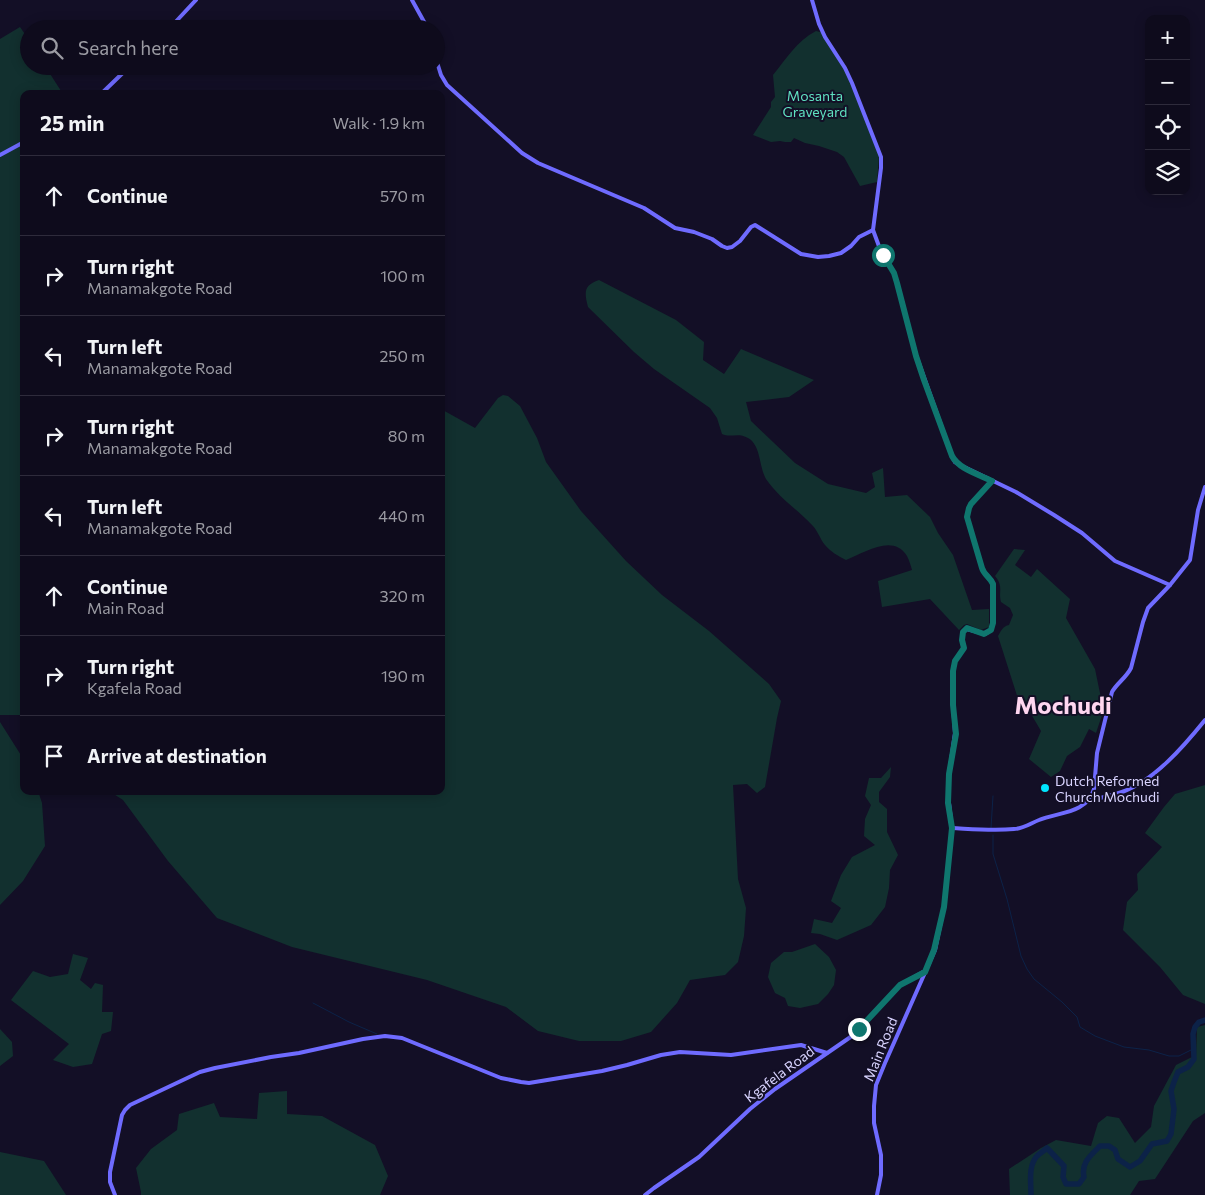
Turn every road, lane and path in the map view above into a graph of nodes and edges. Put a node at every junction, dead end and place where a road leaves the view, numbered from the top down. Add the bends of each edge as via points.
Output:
1 (196, 0) edge
2 (412, 0) edge
3 (812, 0) edge
4 (178, 20) edge
5 (423, 20) edge
6 (121, 75) edge
7 (441, 75) edge
8 (105, 90) edge
9 (20, 144) edge
10 (0, 155) edge
11 (873, 230) junction
12 (992, 481) junction
13 (1205, 487) edge
14 (1170, 585) junction
15 (1205, 720) edge
16 (1088, 801) junction
17 (952, 828) junction
18 (925, 972) junction
19 (827, 1053) junction
20 (115, 1195) edge
21 (645, 1195) edge
22 (877, 1195) edge

1 - 4 street
2 - 5 street
3 - 11 street via 819,24 845,68 881,157
6 - 8 street
7 - 11 street via 447,85 522,153 538,163 644,208 675,228 694,232 727,248 740,241 755,225 801,254 829,256 840,253
9 - 10 street
11 - 12 street via 894,273 916,356 952,456 955,462
12 - 14 street via 1082,533 1115,561
12 - 17 street, Main Road via 971,504 967,517 982,568 993,584 993,623 991,630 984,634 967,628 963,632 964,648 955,661 953,671 956,734 948,803
13 - 14 street via 1190,560
14 - 16 street via 1148,608 1131,668 1112,692 1097,753 1094,789
15 - 16 street via 1149,777 1124,792
16 - 17 street via 1064,814 1044,818 1019,829
17 - 18 street, Main Road via 943,914
18 - 19 street, Kgafela Road via 900,985 859,1029
18 - 22 street, Main Road via 876,1085 874,1123 881,1176
19 - 20 street via 801,1045 731,1055 680,1052 602,1071 529,1083 492,1075 402,1038 385,1036 215,1068 188,1077 125,1110 110,1172
19 - 21 street, Kgafela Road via 775,1089 700,1158

